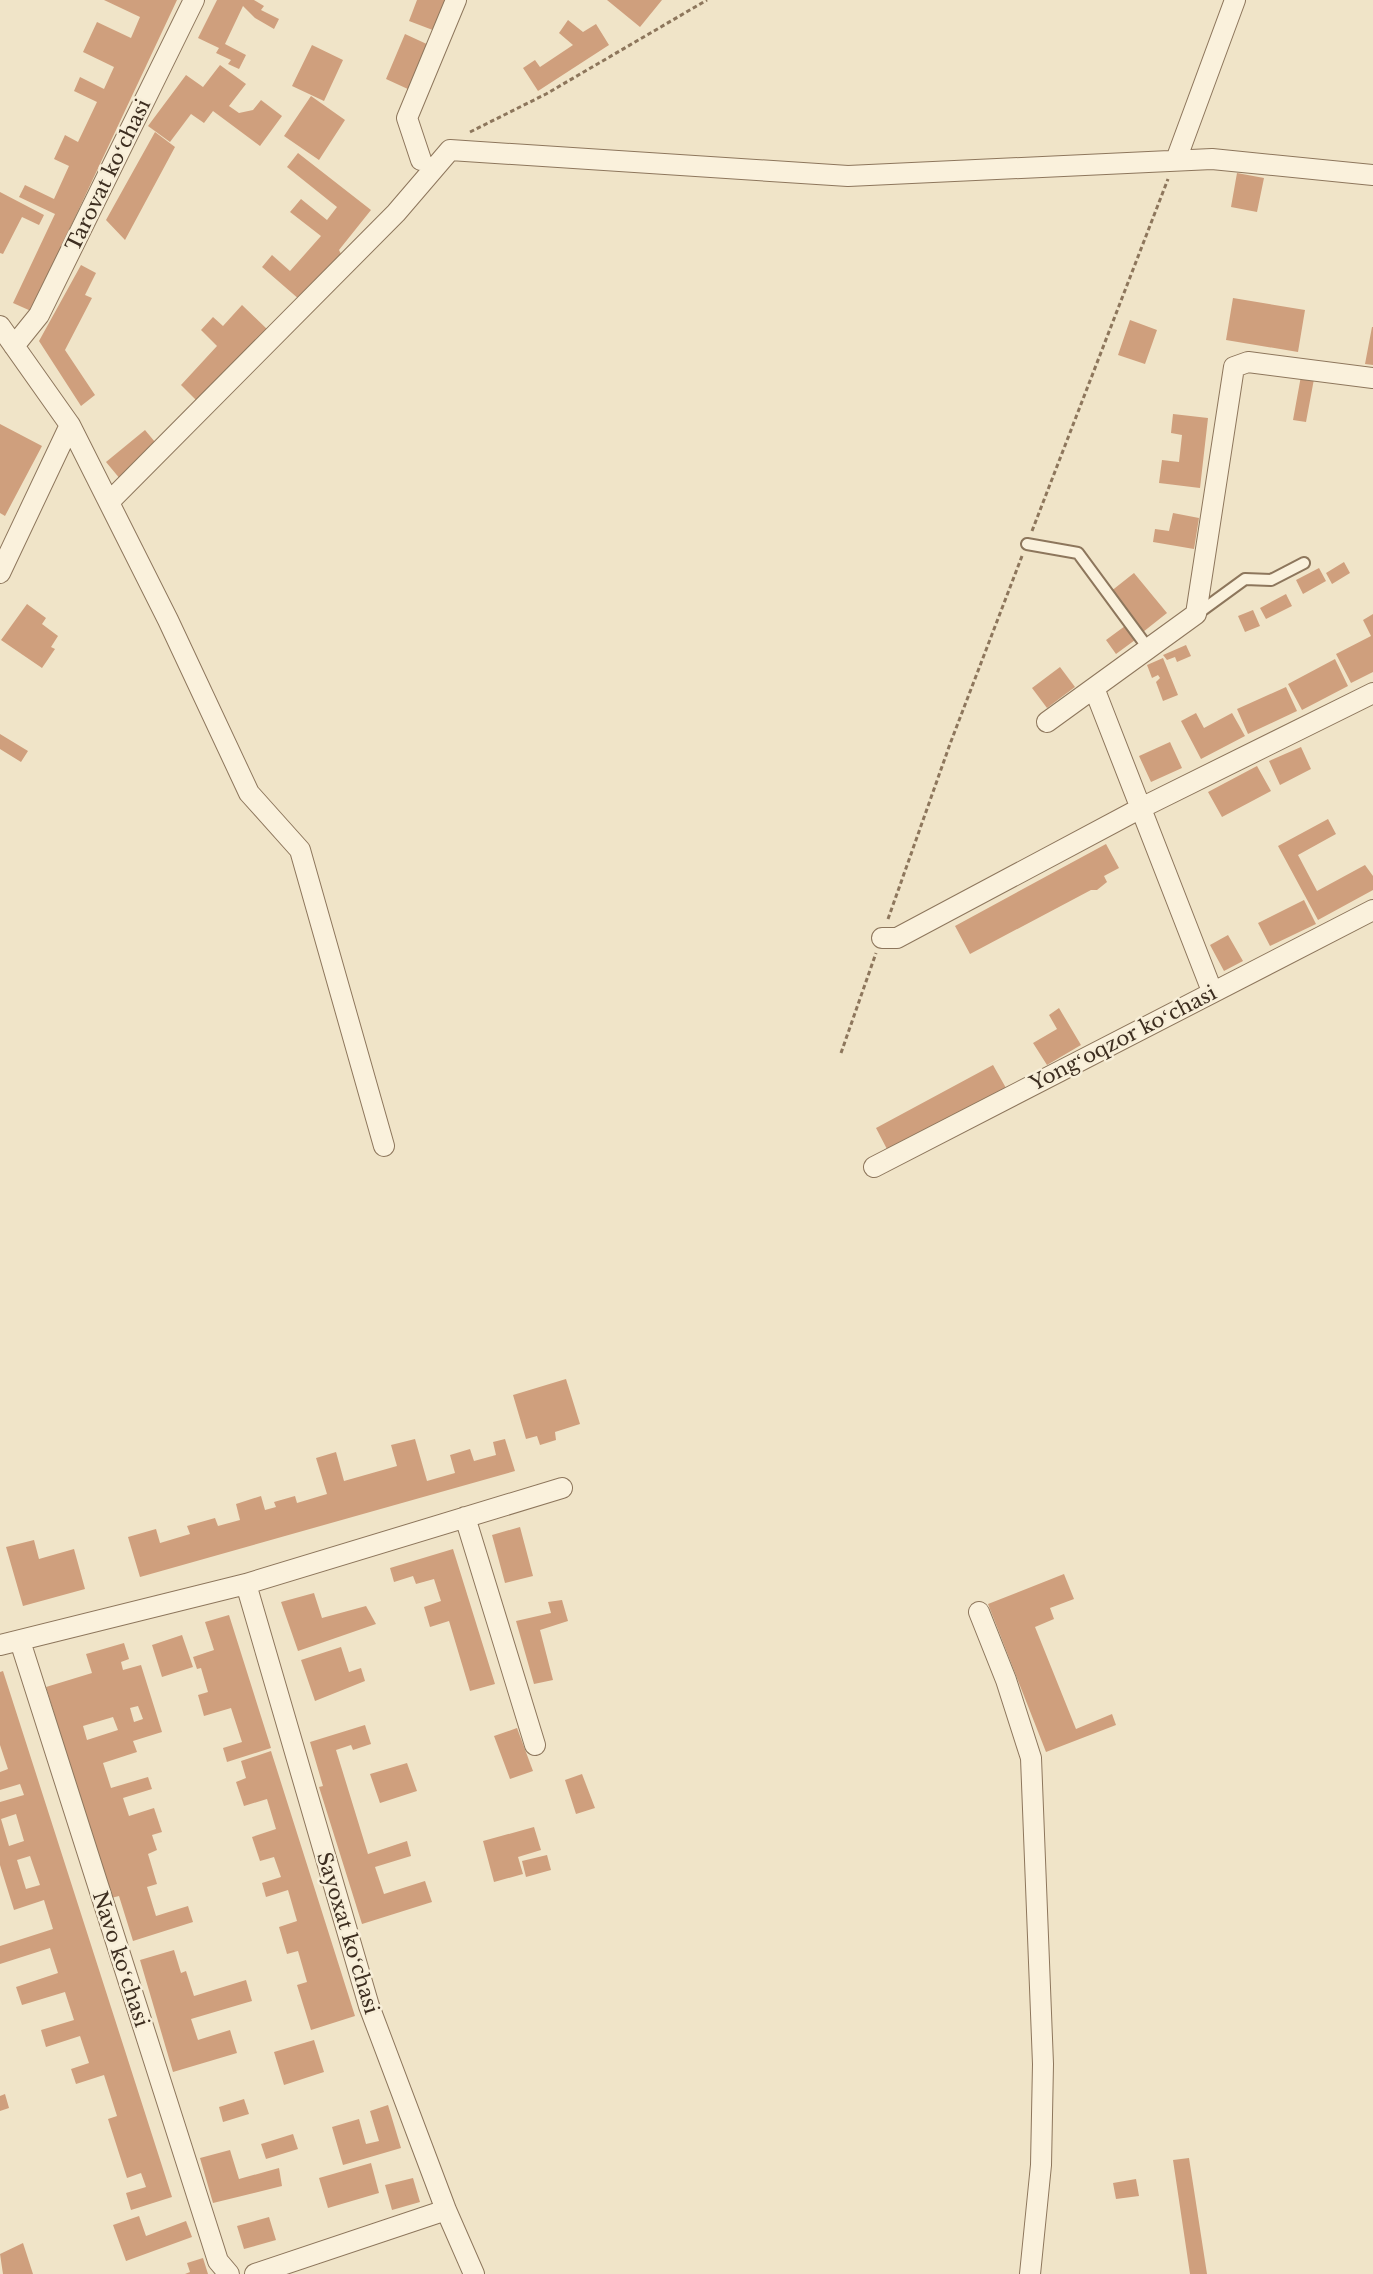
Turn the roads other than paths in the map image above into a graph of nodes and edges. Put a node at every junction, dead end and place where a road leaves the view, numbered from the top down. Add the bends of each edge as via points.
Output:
1 (194, 0) edge
2 (456, 0) edge
3 (1235, 0) edge
4 (421, 160) dead end
5 (1176, 160) junction
6 (1373, 175) edge
7 (0, 326) edge
8 (14, 346) junction
9 (1373, 378) edge
10 (70, 425) junction
11 (109, 502) junction
12 (1027, 544) road end
13 (1304, 563) dead end
14 (0, 573) edge
15 (1196, 614) junction
16 (1149, 648) junction
17 (1094, 688) junction
18 (1373, 693) edge
19 (1047, 722) dead end
20 (1141, 808) junction
21 (1373, 910) edge
22 (882, 938) road end
23 (1212, 991) junction
24 (384, 1146) dead end
25 (874, 1167) dead end
26 (562, 1488) dead end
27 (465, 1518) junction
28 (246, 1584) junction
29 (979, 1612) dead end
30 (20, 1641) junction
31 (0, 1645) edge
32 (535, 1745) dead end
33 (446, 2210) junction
34 (229, 2274) edge
35 (255, 2274) edge
36 (474, 2274) edge
37 (1030, 2274) edge

1 - 8 street, Tarovat koʻchasi via 39,315
2 - 4 street via 407,118
3 - 5 street
5 - 6 street via 1212,159
5 - 11 street via 848,176 450,150 396,213
7 - 8 street
8 - 10 street
9 - 15 street via 1248,362 1234,367
10 - 11 street
10 - 14 street
11 - 24 street via 249,793 300,850
12 - 16 lane via 1078,553
13 - 15 lane via 1271,580 1245,579
15 - 16 street
16 - 17 street
17 - 19 street
17 - 20 street
18 - 20 street
20 - 22 street via 897,938
20 - 23 street
21 - 23 street, Yongʻoqzor koʻchasi via 1235,983
23 - 25 street, Yongʻoqzor koʻchasi
26 - 27 street
27 - 28 street
27 - 32 street
28 - 30 street
28 - 33 street, Sayoxat koʻchasi via 369,2006
29 - 37 street via 1031,1758 1043,2064 1041,2165
30 - 31 street
30 - 34 street, Navo koʻchasi via 218,2261
33 - 35 street
33 - 36 street, Sayoxat koʻchasi

